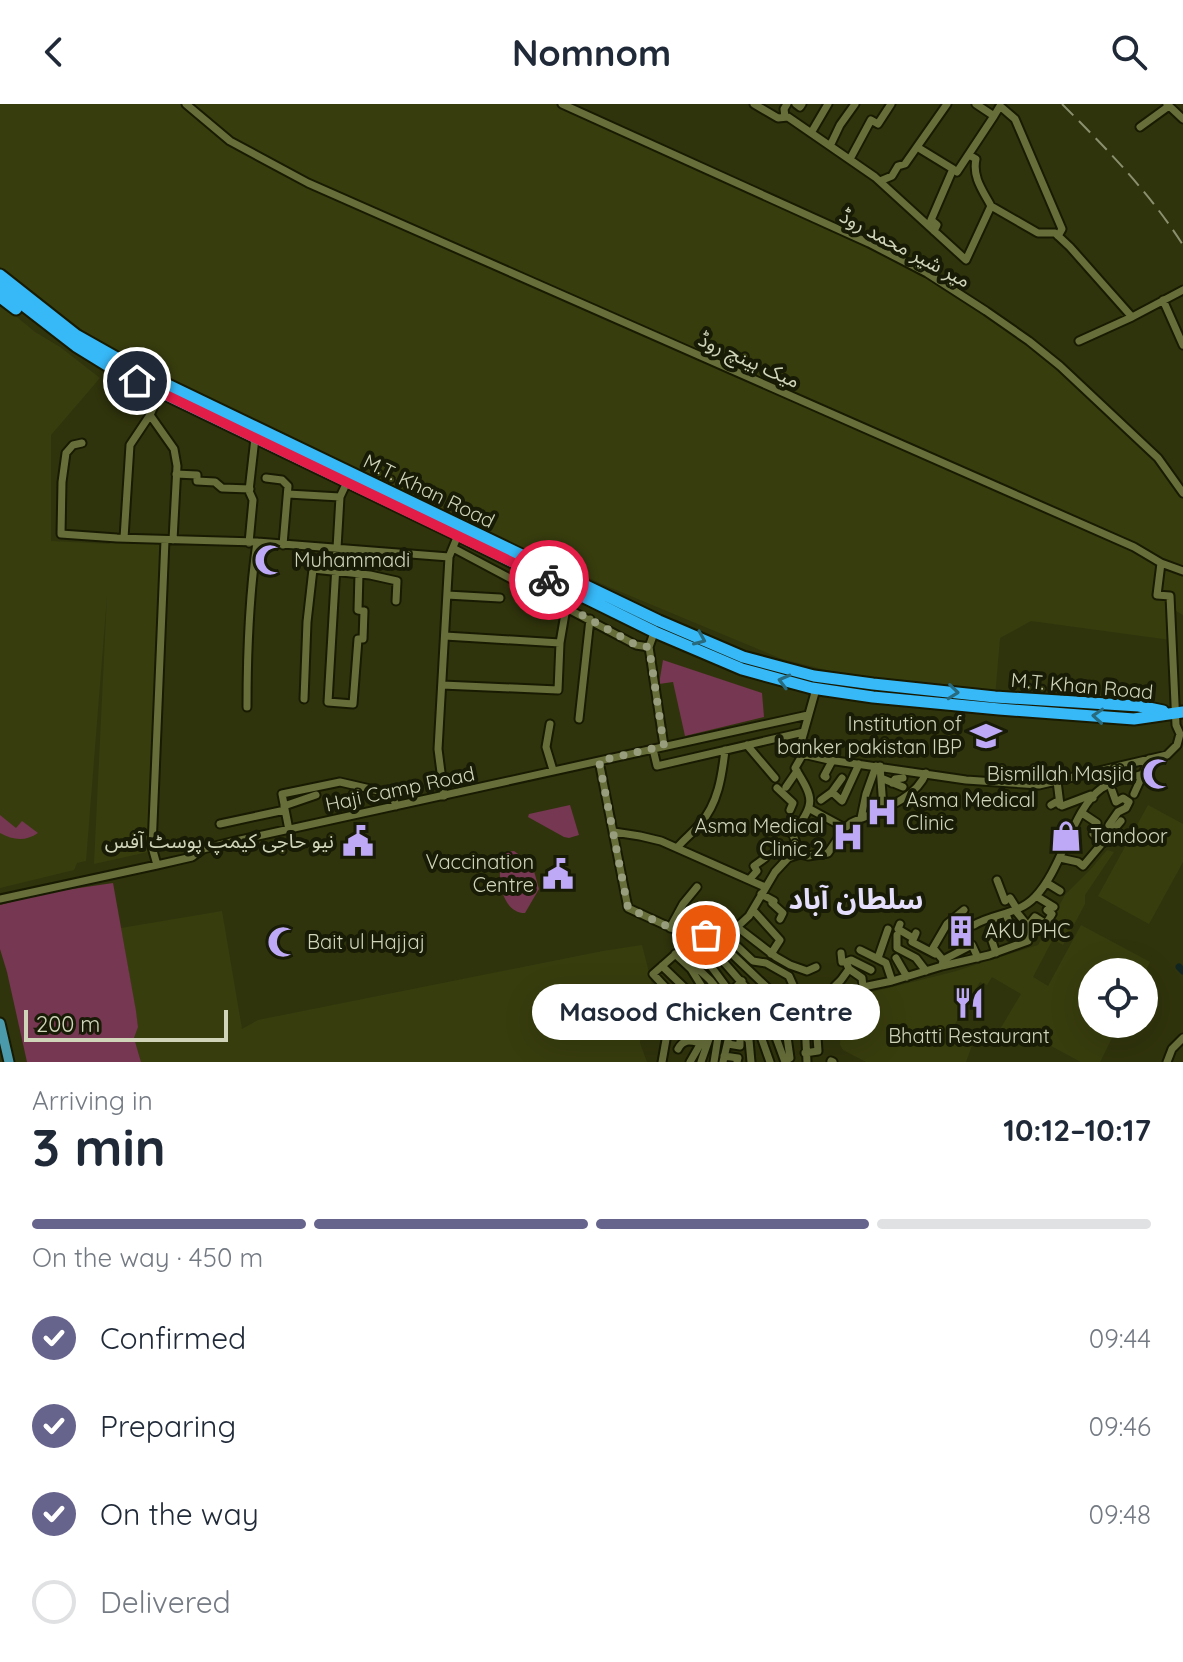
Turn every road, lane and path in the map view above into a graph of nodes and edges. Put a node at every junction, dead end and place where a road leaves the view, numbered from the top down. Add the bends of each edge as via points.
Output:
1 (186, 104) edge
2 (562, 104) edge
3 (754, 104) edge
4 (787, 104) edge
5 (796, 104) edge
6 (802, 104) edge
7 (828, 104) edge
8 (855, 104) edge
9 (891, 104) edge
10 (947, 104) edge
11 (976, 104) edge
12 (1168, 105) edge
13 (994, 116) junction
14 (785, 117) junction
15 (1183, 119) edge
16 (1140, 127) dead end
17 (811, 133) junction
18 (830, 146) junction
19 (917, 147) junction
20 (969, 155) junction
21 (850, 159) junction
22 (953, 169) junction
23 (880, 181) junction
24 (991, 206) junction
25 (934, 231) junction
26 (1058, 236) junction
27 (0, 275) edge
28 (0, 287) edge
29 (1183, 290) edge
30 (0, 297) edge
31 (1163, 300) junction
32 (1132, 317) junction
33 (42, 321) junction
34 (1079, 341) dead end
35 (1183, 345) edge
36 (160, 392) junction
37 (150, 415) junction
38 (255, 438) junction
39 (82, 443) dead end
40 (176, 474) junction
41 (266, 478) dead end
42 (347, 482) junction
43 (250, 489) junction
44 (1183, 493) edge
45 (288, 494) junction
46 (340, 497) junction
47 (458, 535) junction
48 (124, 538) junction
49 (169, 540) junction
50 (253, 542) junction
51 (283, 545) junction
52 (453, 548) junction
53 (338, 549) junction
54 (449, 557) junction
55 (1161, 563) junction
56 (337, 570) junction
57 (1183, 571) edge
58 (359, 573) junction
59 (569, 590) junction
60 (447, 595) junction
61 (500, 598) dead end
62 (396, 601) dead end
63 (566, 606) junction
64 (590, 619) junction
65 (657, 627) junction
66 (445, 636) junction
67 (560, 643) junction
68 (649, 647) junction
69 (442, 685) junction
70 (816, 689) junction
71 (304, 699) dead end
72 (247, 707) dead end
73 (1179, 713) edge
74 (808, 715) junction
75 (579, 719) dead end
76 (550, 724) dead end
77 (804, 732) junction
78 (747, 745) junction
79 (664, 746) junction
80 (653, 749) junction
81 (725, 750) junction
82 (803, 754) junction
83 (1149, 759) junction
84 (599, 761) junction
85 (832, 761) junction
86 (859, 764) junction
87 (878, 766) junction
88 (553, 770) junction
89 (797, 771) junction
90 (1097, 772) junction
91 (926, 773) junction
92 (1143, 774) junction
93 (826, 777) dead end
94 (775, 778) dead end
95 (842, 778) dead end
96 (881, 778) junction
97 (1057, 781) junction
98 (903, 783) dead end
99 (1100, 783) dead end
100 (1110, 785) junction
101 (786, 787) dead end
102 (777, 788) dead end
103 (1067, 790) dead end
104 (832, 792) junction
105 (1058, 793) junction
106 (1134, 794) dead end
107 (316, 795) dead end
108 (444, 796) junction
109 (1093, 798) junction
110 (821, 800) dead end
111 (852, 801) dead end
112 (863, 803) junction
113 (396, 806) junction
114 (285, 808) junction
115 (883, 808) junction
116 (810, 809) junction
117 (790, 810) dead end
118 (1082, 813) junction
119 (861, 818) junction
120 (1121, 821) dead end
121 (1097, 823) dead end
122 (220, 824) dead end
123 (782, 824) dead end
124 (1109, 825) dead end
125 (845, 828) junction
126 (289, 830) junction
127 (614, 832) junction
128 (1093, 834) dead end
129 (793, 835) junction
130 (1103, 843) junction
131 (677, 848) junction
132 (778, 849) dead end
133 (800, 854) junction
134 (765, 858) dead end
135 (788, 858) junction
136 (1060, 858) junction
137 (157, 865) junction
138 (765, 867) dead end
139 (773, 877) junction
140 (749, 880) junction
141 (997, 880) dead end
142 (1047, 883) junction
143 (697, 887) dead end
144 (763, 891) junction
145 (1060, 891) dead end
146 (1036, 896) junction
147 (0, 899) edge
148 (715, 909) dead end
149 (753, 910) junction
150 (964, 910) dead end
151 (1016, 910) junction
152 (1006, 914) junction
153 (993, 917) junction
154 (900, 924) dead end
155 (1028, 926) junction
156 (737, 927) junction
157 (670, 928) junction
158 (888, 929) dead end
159 (771, 931) junction
160 (722, 932) junction
161 (1013, 933) dead end
162 (712, 935) junction
163 (897, 935) dead end
164 (960, 937) dead end
165 (696, 938) junction
166 (860, 950) dead end
167 (677, 953) junction
168 (841, 953) dead end
169 (996, 953) junction
170 (771, 954) junction
171 (878, 958) junction
172 (896, 958) dead end
173 (978, 958) junction
174 (942, 961) junction
175 (662, 966) junction
176 (847, 966) junction
177 (816, 967) dead end
178 (871, 970) dead end
179 (926, 971) junction
180 (907, 977) junction
181 (742, 981) junction
182 (892, 981) junction
183 (727, 988) dead end
184 (658, 996) dead end
185 (709, 998) dead end
186 (775, 998) junction
187 (788, 1000) junction
188 (804, 1001) junction
189 (758, 1002) junction
190 (746, 1004) junction
191 (734, 1009) junction
192 (720, 1017) junction
193 (697, 1018) junction
194 (0, 1023) edge
195 (648, 1029) dead end
196 (759, 1031) junction
197 (694, 1032) junction
198 (667, 1034) junction
199 (718, 1037) dead end
200 (745, 1037) junction
201 (817, 1037) dead end
202 (703, 1038) junction
203 (1183, 1038) edge
204 (728, 1044) junction
205 (678, 1049) dead end
206 (806, 1058) edge
207 (724, 1059) edge
208 (785, 1061) edge
209 (9, 1062) edge
210 (662, 1062) edge
211 (690, 1062) edge
212 (701, 1062) edge
213 (714, 1062) edge
214 (737, 1062) edge
215 (751, 1062) edge
216 (770, 1062) edge
217 (1167, 1062) edge

1 - 55 street, میک ہینچ روڈ via 230,141 308,183
2 - 44 street, میر شیر محمد روڈ via 927,273 1063,369 1158,458
3 - 14 street
4 - 14 street
5 - 6 street
7 - 17 street
8 - 18 street
9 - 21 street via 878,124 871,120
10 - 19 street
11 - 13 street
12 - 15 street
12 - 16 street
13 - 20 street
13 - 26 street via 1000,106 1015,119 1062,229
14 - 17 street
17 - 18 street
18 - 21 street
19 - 22 street
19 - 23 street via 892,176
20 - 22 street via 957,172
20 - 24 street via 976,159 977,181
21 - 23 street
22 - 25 street via 931,220 937,225
23 - 25 street
24 - 25 street via 966,260
24 - 26 street via 1038,233
26 - 32 street
27 - 65 highway, M.T. Khan Road via 76,335 147,375
28 - 33 highway, M.T. Khan Road
29 - 31 street
30 - 33 highway
31 - 32 street
31 - 35 street
32 - 34 street
33 - 36 highway, M.T. Khan Road via 115,370
36 - 37 street
36 - 38 highway, M.T. Khan Road
37 - 40 street via 174,449
37 - 48 street via 130,445
38 - 42 highway, M.T. Khan Road
38 - 43 street
39 - 48 street via 66,453 61,534
40 - 43 street via 197,475 197,481 222,488
40 - 49 street
41 - 45 street via 282,480
42 - 46 street
42 - 47 highway, M.T. Khan Road
43 - 50 street
45 - 46 street
45 - 51 street
46 - 53 street
47 - 52 street
47 - 59 highway, M.T. Khan Road
48 - 49 street
49 - 50 street
49 - 137 street via 152,847
50 - 51 street
50 - 72 street
51 - 53 street
52 - 54 street
52 - 63 street
53 - 54 street
53 - 56 street
54 - 60 street
55 - 57 street
55 - 73 street via 1157,595 1170,596
56 - 58 street
56 - 58 street via 328,702 353,704 358,639 363,639
56 - 71 street via 313,569
58 - 62 street via 397,581
59 - 63 street
59 - 65 highway, M.T. Khan Road
60 - 61 street
60 - 66 street
63 - 64 street
63 - 67 street
64 - 68 street
64 - 75 street
65 - 68 street
70 -> 65 highway, M.T. Khan Road via 742,669
65 -> 73 highway, M.T. Khan Road via 814,676
66 - 67 street
66 - 69 street
67 - 69 street via 558,690
68 - 79 street
69 - 108 street via 438,749
73 -> 70 highway, M.T. Khan Road via 1134,719
70 - 74 street
73 - 83 street via 1177,745 1167,755
74 - 77 street
74 - 79 street, Haji Camp Road
76 - 88 street via 546,747
77 - 78 street
77 - 82 street
78 - 81 street
78 - 94 street
79 - 80 street, Haji Camp Road
80 - 81 street via 657,766
80 - 84 street, Haji Camp Road
81 - 131 street via 713,805
82 - 85 street
82 - 89 street
83 - 90 street
83 - 92 street
84 - 88 street, Haji Camp Road
84 - 127 street
85 - 86 street
85 - 93 street
86 - 87 street
86 - 104 street via 842,801
87 - 91 street
87 - 96 street
87 - 112 street
88 - 108 street, Haji Camp Road
89 - 101 street
89 - 116 street via 808,789
90 - 97 street
90 - 99 street
91 - 97 street via 1039,785
91 - 115 street via 914,790
92 - 100 street
92 - 106 street
95 - 104 street
96 - 98 street
96 - 115 street
97 - 105 street
100 - 109 street
100 - 124 street via 1116,802 1129,802
102 - 117 street via 793,803
103 - 105 street
104 - 110 street
105 - 109 street via 1056,805 1062,806 1079,796
107 - 114 street
108 - 113 street, Haji Camp Road
109 - 118 street
111 - 112 street
112 - 119 street
113 - 114 street via 392,794 340,782 282,794
113 - 126 street, Haji Camp Road
114 - 122 street
114 - 126 street
115 - 119 street
116 - 125 street
116 - 129 street
118 - 121 street
118 - 136 street
119 - 125 street
120 - 130 street
123 - 129 street
125 - 133 street via 828,853
126 - 137 street, Haji Camp Road
127 - 131 street
127 - 157 street via 628,908
128 - 130 street
129 - 133 street
130 - 136 street via 1083,866
131 - 140 street
132 - 135 street
133 - 135 street
134 - 140 street via 754,866 757,871
135 - 139 street
136 - 142 street
137 - 147 street, Haji Camp Road
138 - 139 street
139 - 144 street
140 - 144 street
141 - 151 street
142 - 145 street
142 - 146 street
143 - 157 street
144 - 149 street
144 - 159 street via 783,913
146 - 151 street
146 - 155 street via 1052,914 1046,924 1035,917
148 - 165 street
149 - 156 street
149 - 159 street
150 - 174 street via 947,924 933,948
151 - 152 street
151 - 155 street
152 - 153 street
152 - 161 street
153 - 164 street via 972,924
153 - 169 street
154 - 174 street via 898,929 914,935 912,942
155 - 169 street via 1028,941
156 - 160 street
156 - 170 street
157 - 165 street
158 - 171 street
159 - 170 street via 780,940
160 - 162 street
160 - 186 street via 753,961 789,976 793,985
162 - 165 street
162 - 186 street
163 - 179 street via 897,948
165 - 167 street
165 - 181 street
165 - 183 street
166 - 171 street
167 - 175 street
167 - 185 street
167 - 191 street
168 - 176 street
169 - 173 street
170 - 177 street via 802,969
171 - 182 street via 886,963
172 - 180 street
173 - 174 street
173 - 174 street via 972,945
174 - 179 street
175 - 193 street via 692,995
175 - 193 street via 653,974
176 - 178 street via 851,960
176 - 182 street via 862,978 863,987
176 - 188 street via 836,988 818,1001
179 - 180 street
180 - 182 street
181 - 189 street
181 - 190 street via 735,988
184 - 193 street via 667,1012
186 - 187 street
186 - 189 street
187 - 188 street
187 - 208 street via 783,1008 790,1058
188 - 206 street
189 - 190 street
189 - 208 street
190 - 191 street
190 - 196 street
191 - 192 street
191 - 204 street
192 - 193 street via 713,1012 705,1026
192 - 202 street
193 - 197 street
194 - 209 main road
195 - 198 street
196 - 200 street
196 - 216 street
197 - 198 street via 680,1025 668,1027
197 - 202 street
198 - 210 street
199 - 213 street
200 - 204 street via 740,1037 740,1046
200 - 215 street
201 - 206 street via 818,1051
202 - 205 street via 683,1042
202 - 211 street
202 - 212 street via 710,1036
203 - 217 street
204 - 207 street
207 - 214 street via 738,1058

